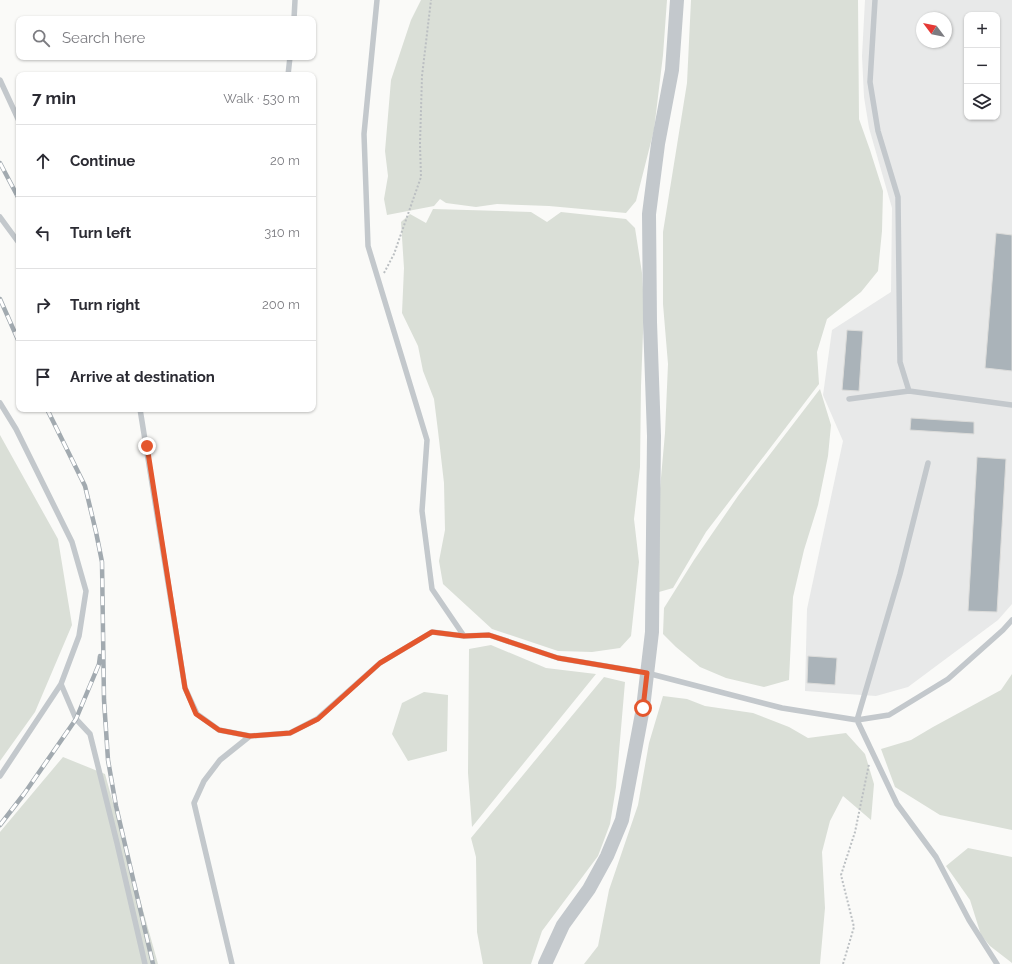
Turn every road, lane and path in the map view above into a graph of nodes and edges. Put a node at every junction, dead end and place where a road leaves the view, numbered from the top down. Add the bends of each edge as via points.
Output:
1 (295, 0) edge
2 (376, 0) edge
3 (431, 0) edge
4 (677, 0) edge
5 (875, 0) edge
6 (294, 16) edge
7 (290, 60) edge
8 (288, 72) edge
9 (0, 80) edge
10 (16, 115) edge
11 (0, 217) edge
12 (16, 239) edge
13 (379, 282) junction
14 (909, 391) junction
15 (849, 399) dead end
16 (0, 403) edge
17 (1012, 405) edge
18 (140, 412) edge
19 (928, 463) dead end
20 (1012, 620) edge
21 (464, 636) junction
22 (647, 673) junction
23 (61, 684) junction
24 (857, 720) junction
25 (250, 736) junction
26 (872, 751) junction
27 (0, 776) edge
28 (145, 964) edge
29 (232, 964) edge
30 (545, 964) edge
31 (843, 964) edge
32 (997, 964) edge

1 - 6 lane
2 - 13 lane via 364,134 368,246
3 - 13 path via 422,76 421,177 394,254
4 - 22 street via 672,70 658,144 649,214 654,436 652,632
5 - 14 lane via 870,82 878,131 898,197 900,362
7 - 8 lane
9 - 10 lane
11 - 12 lane
13 - 21 lane via 427,440 422,511 432,589
14 - 15 lane
14 - 17 lane
16 - 23 lane via 72,542 86,591 79,636
18 - 25 lane via 185,688 196,714 219,730
19 - 24 lane via 900,574
20 - 24 lane via 948,679 889,715
21 - 22 lane via 489,635 558,658
21 - 25 lane via 432,632 380,663 318,719 290,733
22 - 24 lane via 782,708
22 - 30 street via 622,820 607,856 589,889 563,925
23 - 27 lane
23 - 28 lane via 76,719 90,734
24 - 26 lane
25 - 29 lane via 220,760 204,781 194,803
26 - 31 path via 855,832 841,875 854,927
26 - 32 lane via 896,804 936,857 969,920

